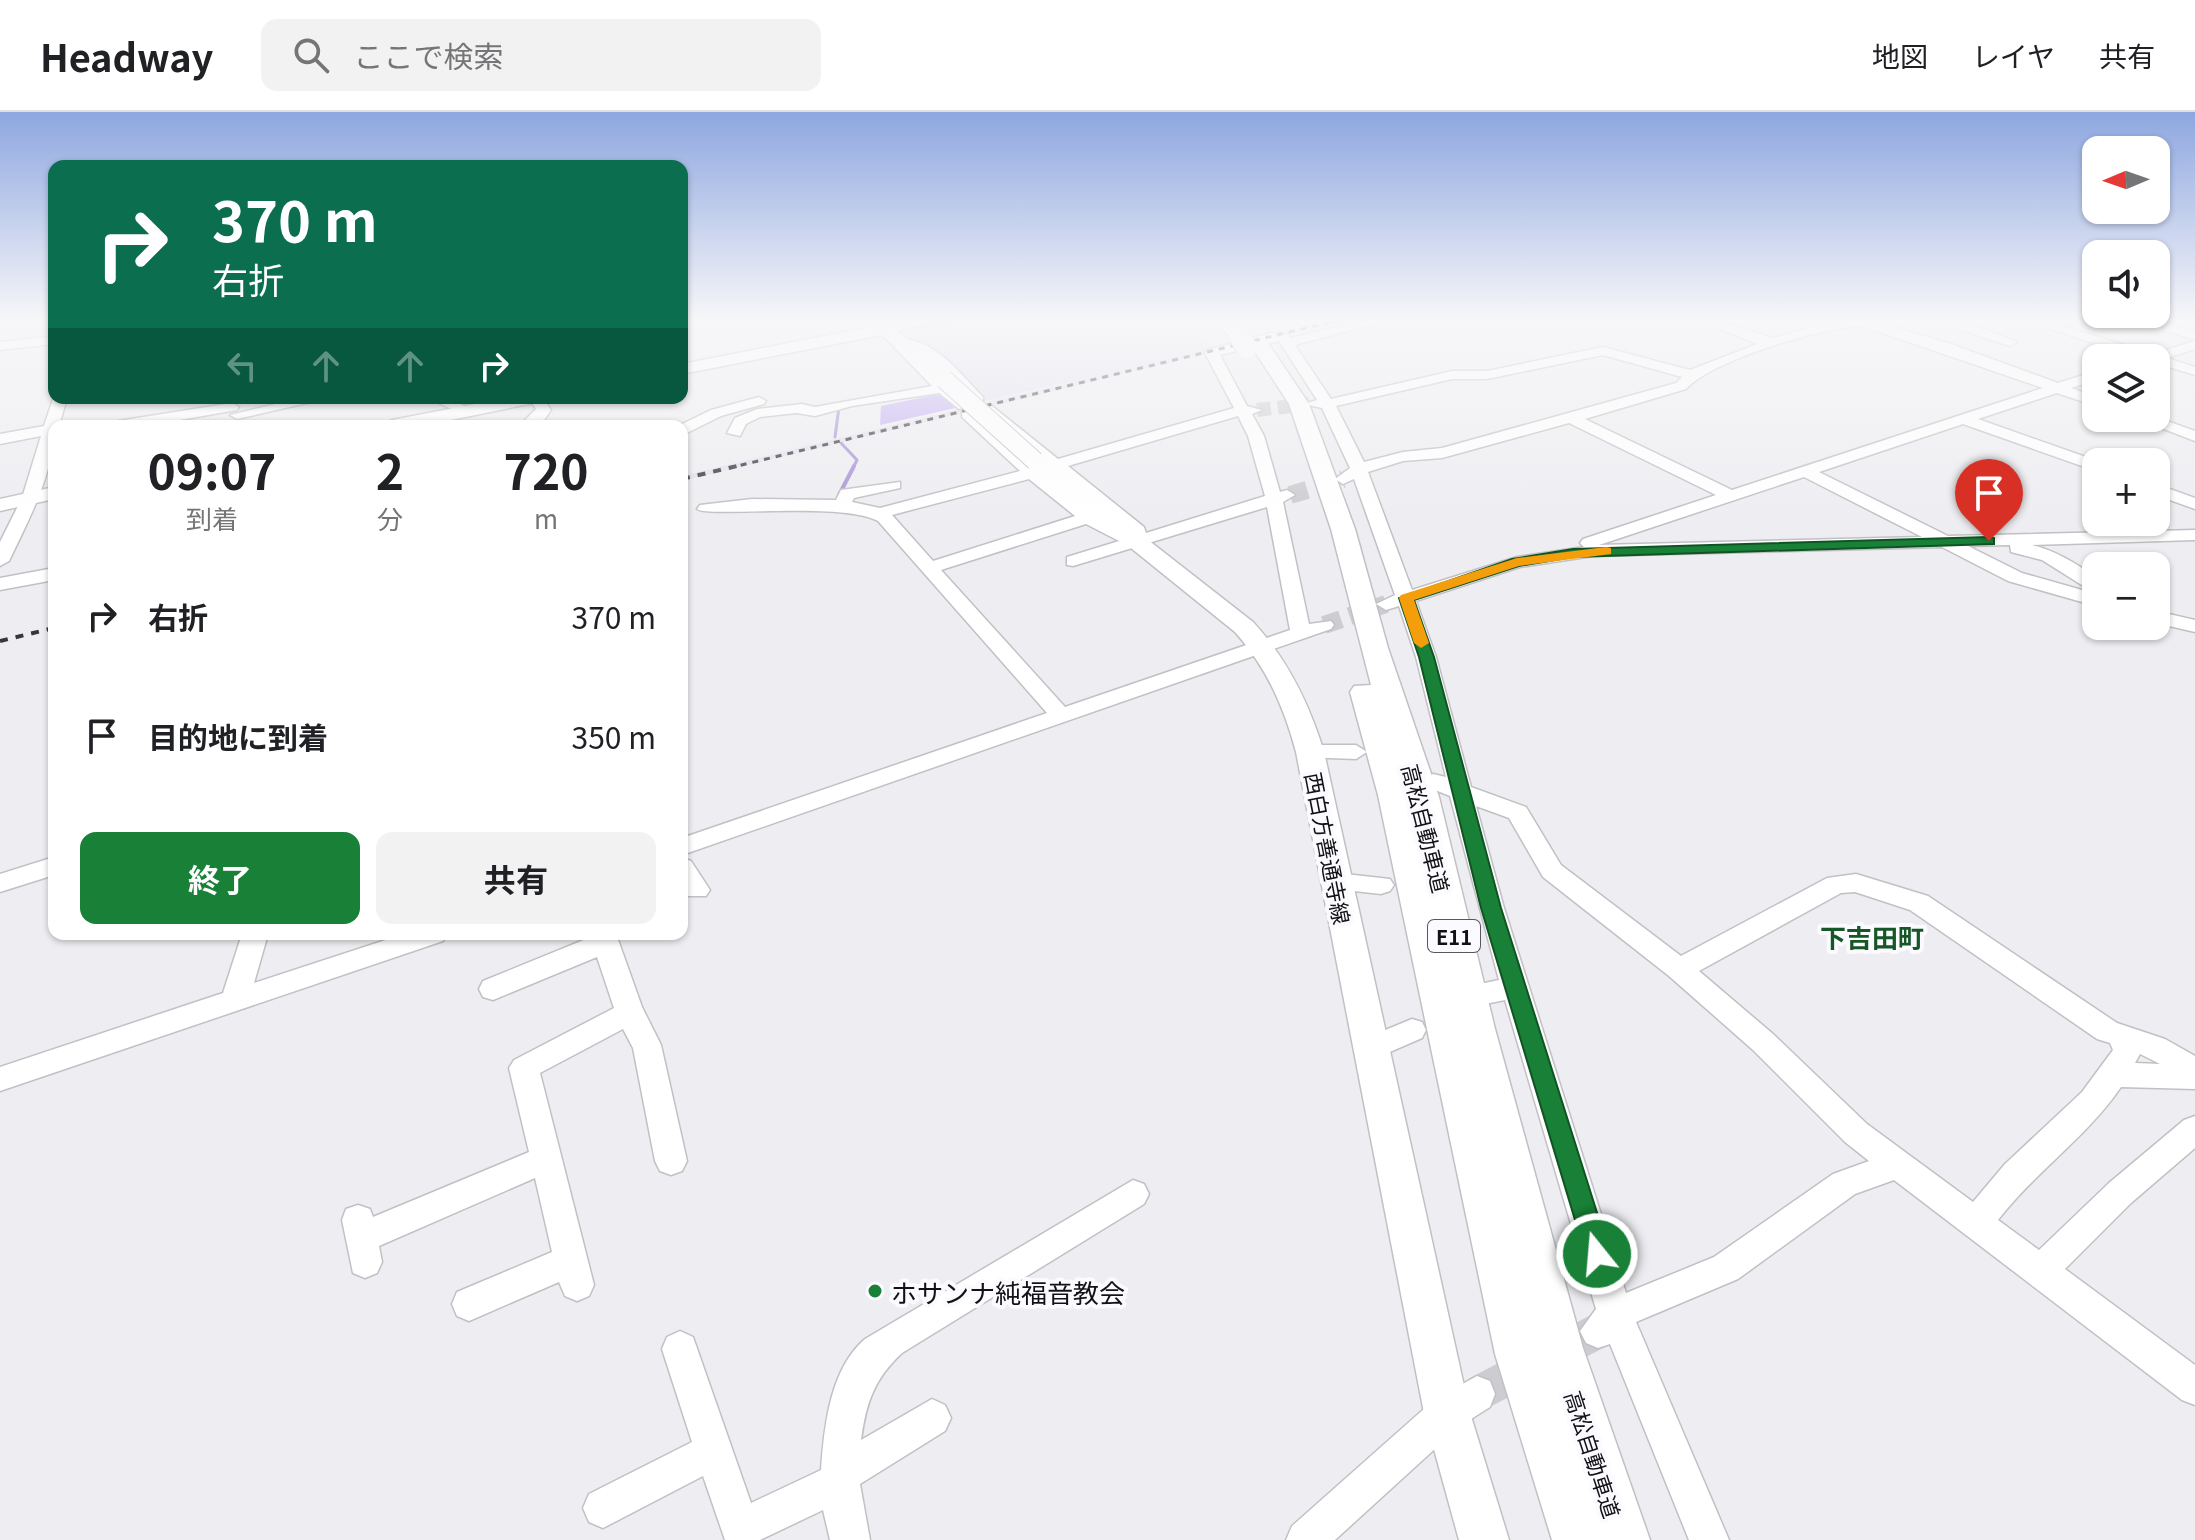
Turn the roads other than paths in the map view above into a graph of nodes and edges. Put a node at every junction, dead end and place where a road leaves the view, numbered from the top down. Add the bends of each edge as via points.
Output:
1 (935, 386) edge
2 (944, 386) edge
3 (945, 386) edge
4 (965, 386) edge
5 (1233, 386) edge
6 (1271, 386) edge
7 (1285, 386) edge
8 (1306, 386) edge
9 (1406, 386) edge
10 (1681, 386) edge
11 (2049, 386) edge
12 (2062, 386) edge
13 (2055, 388) junction
14 (281, 404) edge
15 (450, 404) edge
16 (504, 404) edge
17 (539, 404) edge
18 (1309, 404) tunnel mouth
19 (1327, 404) junction
20 (757, 406) junction
21 (2082, 406) edge
22 (1249, 410) junction
23 (233, 411) edge
24 (468, 411) junction
25 (1571, 418) junction
26 (2184, 418) dead end
27 (1964, 419) junction
28 (164, 420) edge
29 (422, 420) edge
30 (532, 420) edge
31 (2170, 422) edge
32 (688, 427) edge
33 (2170, 428) edge
34 (733, 433) dead end
35 (48, 435) edge
36 (2195, 436) edge
37 (0, 439) edge
38 (48, 444) edge
39 (1000, 444) junction
40 (1036, 459) junction
41 (2082, 461) edge
42 (1359, 469) junction
43 (1806, 472) junction
44 (1343, 479) tunnel mouth
45 (894, 485) dead end
46 (48, 494) edge
47 (2170, 494) edge
48 (1731, 496) junction
49 (1282, 497) junction
50 (30, 498) junction
51 (2195, 504) edge
52 (0, 505) edge
53 (842, 505) junction
54 (706, 509) dead end
55 (878, 514) junction
56 (1090, 517) junction
57 (2195, 535) edge
58 (1134, 540) junction
59 (1989, 541) junction
60 (1947, 542) junction
61 (1593, 551) junction
62 (0, 561) edge
63 (1073, 561) dead end
64 (929, 568) junction
65 (2082, 572) edge
66 (48, 575) edge
67 (0, 584) edge
68 (2082, 596) edge
69 (1396, 601) junction
70 (2170, 620) edge
71 (1324, 625) tunnel mouth
72 (2195, 626) edge
73 (1301, 634) junction
74 (1263, 646) junction
75 (1061, 716) junction
76 (1310, 752) junction
77 (1356, 752) dead end
78 (1447, 785) junction
79 (688, 845) edge
80 (48, 868) edge
81 (688, 876) edge
82 (1336, 882) junction
83 (0, 883) edge
84 (1381, 885) dead end
85 (697, 890) dead end
86 (1451, 890) dead end
87 (1487, 893) junction
88 (253, 940) edge
89 (410, 940) edge
90 (600, 940) edge
91 (605, 940) edge
92 (1679, 969) junction
93 (1515, 987) junction
94 (493, 989) dead end
95 (1480, 994) dead end
96 (235, 1000) junction
97 (630, 1012) junction
98 (1412, 1030) dead end
99 (2122, 1037) junction
100 (1369, 1049) junction
101 (2195, 1070) edge
102 (2114, 1075) junction
103 (2195, 1077) edge
104 (0, 1079) edge
105 (2195, 1129) edge
106 (546, 1159) junction
107 (671, 1161) dead end
108 (1896, 1165) junction
109 (1133, 1194) dead end
110 (1977, 1222) junction
111 (361, 1240) dead end
112 (2041, 1270) junction
113 (469, 1304) dead end
114 (1606, 1322) junction
115 (680, 1349) dead end
116 (2195, 1387) edge
117 (1462, 1404) junction
118 (932, 1418) dead end
119 (713, 1451) junction
120 (841, 1477) junction
121 (603, 1508) dead end
122 (850, 1540) edge
123 (1306, 1540) edge
124 (1484, 1540) edge
125 (1580, 1540) edge
126 (1622, 1540) edge
127 (1709, 1540) edge

1 - 20 street via 810,413
2 - 4 street via 959,405 978,400
3 - 40 main road, 西白方善通寺線, bridge
5 - 22 street
6 - 125 highway, 高松自動車道 / E11 via 1323,528 1395,795 1520,1354
7 - 126 highway, 高松自動車道 / E11 via 1299,404 1343,529 1422,797 1475,1029 1558,1348
8 - 19 street
9 - 19 street
10 - 25 street
11 - 13 street
12 - 13 street
13 - 21 street
13 - 27 street
14 - 23 street
15 - 24 street
16 - 24 main road
17 - 30 street via 544,410
18 - 19 street
19 - 42 street
20 - 32 street via 716,413
20 - 34 street
22 - 40 street
22 - 49 street
23 - 28 street
24 - 29 main road
25 - 42 street
25 - 48 street
26 - 31 street
27 - 41 street
27 - 43 street
33 - 36 street
35 - 37 street
38 - 50 street
39 - 40 street
39 - 40 street
39 - 40 street via 967,414 987,409
40 - 55 street
40 - 56 street
40 - 58 main road, 西白方善通寺線
42 - 44 street
42 - 69 street
43 - 48 street
43 - 60 street
45 - 53 street via 847,494
46 - 50 main road
47 - 51 street
48 - 61 street via 1589,543
49 - 58 street
49 - 73 street
50 - 52 main road
50 - 62 street
53 - 54 street
53 - 55 street
55 - 64 street
56 - 58 street via 1118,538
56 - 64 street
57 - 59 street
58 - 63 street
58 - 74 main road, 西白方善通寺線
59 - 60 street
59 - 65 street via 1997,548 2028,547
60 - 61 street
60 - 68 street via 2015,577
61 - 69 street via 1517,562
64 - 75 street
66 - 67 street
69 - 78 street via 1426,657
70 - 72 street
71 - 73 street
73 - 74 street
74 - 75 street
74 - 76 main road, 西白方善通寺線 via 1294,698
75 - 79 street
76 - 77 street
76 - 82 main road, 西白方善通寺線
78 - 87 street
78 - 92 street via 1518,813 1552,871
80 - 83 street
81 - 85 street
82 - 84 street
82 - 100 main road, 西白方善通寺線
86 - 87 street
87 - 93 street
88 - 96 street
89 - 96 street
90 - 94 street
91 - 97 street
92 - 99 street via 1836,884 1856,883 1928,908 1978,947
92 - 108 street
93 - 95 street
93 - 114 street
96 - 104 street
97 - 106 street via 524,1068
97 - 107 street via 635,1033 647,1045
98 - 100 street
99 - 101 street via 2155,1047
99 - 102 street via 2127,1050
100 - 117 main road, 西白方善通寺線
102 - 103 street
102 - 110 street via 2016,1174
105 - 112 street
106 - 111 street
106 - 113 street via 574,1272
108 - 110 street
108 - 114 street via 1844,1184 1726,1268
109 - 120 street via 878,1351 854,1390
110 - 112 street
112 - 116 street
114 - 127 street
115 - 119 street
117 - 123 street
117 - 124 main road, 西白方善通寺線
118 - 120 street
119 - 120 street via 740,1529
119 - 121 street
120 - 122 street

